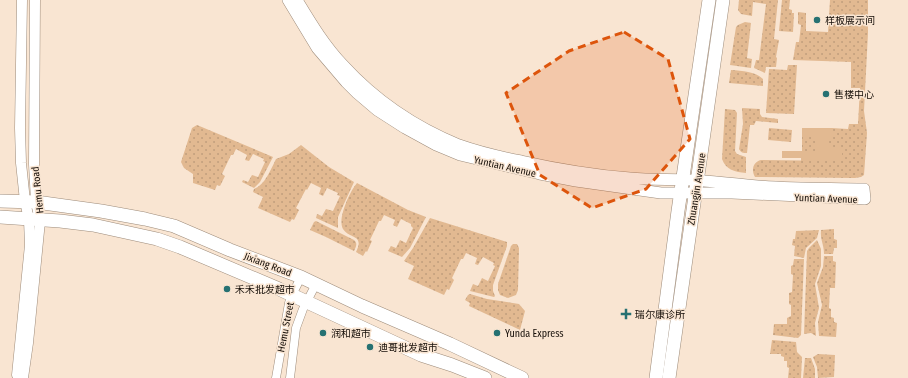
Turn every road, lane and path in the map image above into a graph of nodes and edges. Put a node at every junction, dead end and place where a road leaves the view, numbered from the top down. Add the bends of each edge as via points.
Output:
1 (22, 0) edge
2 (35, 0) edge
3 (288, 0) edge
4 (297, 0) edge
5 (709, 0) edge
6 (723, 0) edge
7 (683, 180) junction
8 (697, 180) junction
9 (681, 193) junction
10 (695, 194) junction
11 (0, 201) edge
12 (30, 201) junction
13 (0, 217) edge
14 (35, 220) junction
15 (301, 277) junction
16 (316, 284) junction
17 (292, 295) junction
18 (306, 303) junction
19 (376, 312) junction
20 (366, 330) junction
21 (16, 378) edge
22 (23, 378) edge
23 (276, 378) edge
24 (290, 378) edge
25 (485, 378) edge
26 (522, 378) edge
27 (656, 378) edge
28 (669, 378) edge

1 - 12 street, Hemu Road via 21,163
2 - 12 street, Hemu Road via 34,164
3 - 9 main road, Yuntian Avenue via 317,48 346,82 382,113 436,145 474,159 540,174 661,193
4 - 7 main road, Yuntian Avenue via 321,39 358,80 408,119 436,134 474,150 564,170 630,178
5 - 7 main road, Zhuangjin Avenue
6 - 8 main road, Zhuangjin Avenue
7 - 8 main road, Yuntian Avenue
7 - 9 main road, Zhuangjin Avenue
8 - 10 main road, Zhuangjin Avenue
8 - 10 main road, Yuntian Avenue via 748,185 864,189 865,199 732,193
9 - 10 main road, Yuntian Avenue
9 - 27 main road, Zhuangjin Avenue
10 - 28 main road, Zhuangjin Avenue
11 - 12 main road, Jixiang Road
12 - 14 street, Hemu Road
12 - 15 main road, Jixiang Road via 101,211 174,226
13 - 14 main road, Jixiang Road
14 - 17 main road, Jixiang Road via 93,225 157,239
14 - 21 street, Hemu Road via 30,244
14 - 22 street, Hemu Road via 28,343
15 - 16 main road, Jixiang Road
15 - 17 street, Hemu Street
16 - 18 street, Hemu Street
16 - 19 main road, Jixiang Road
17 - 18 main road, Jixiang Road
17 - 23 street, Hemu Street
18 - 20 main road, Jixiang Road
18 - 24 street, Hemu Street via 296,328
19 - 20 main road
19 - 26 main road, Jixiang Road
20 - 25 main road, Jixiang Road via 421,355

